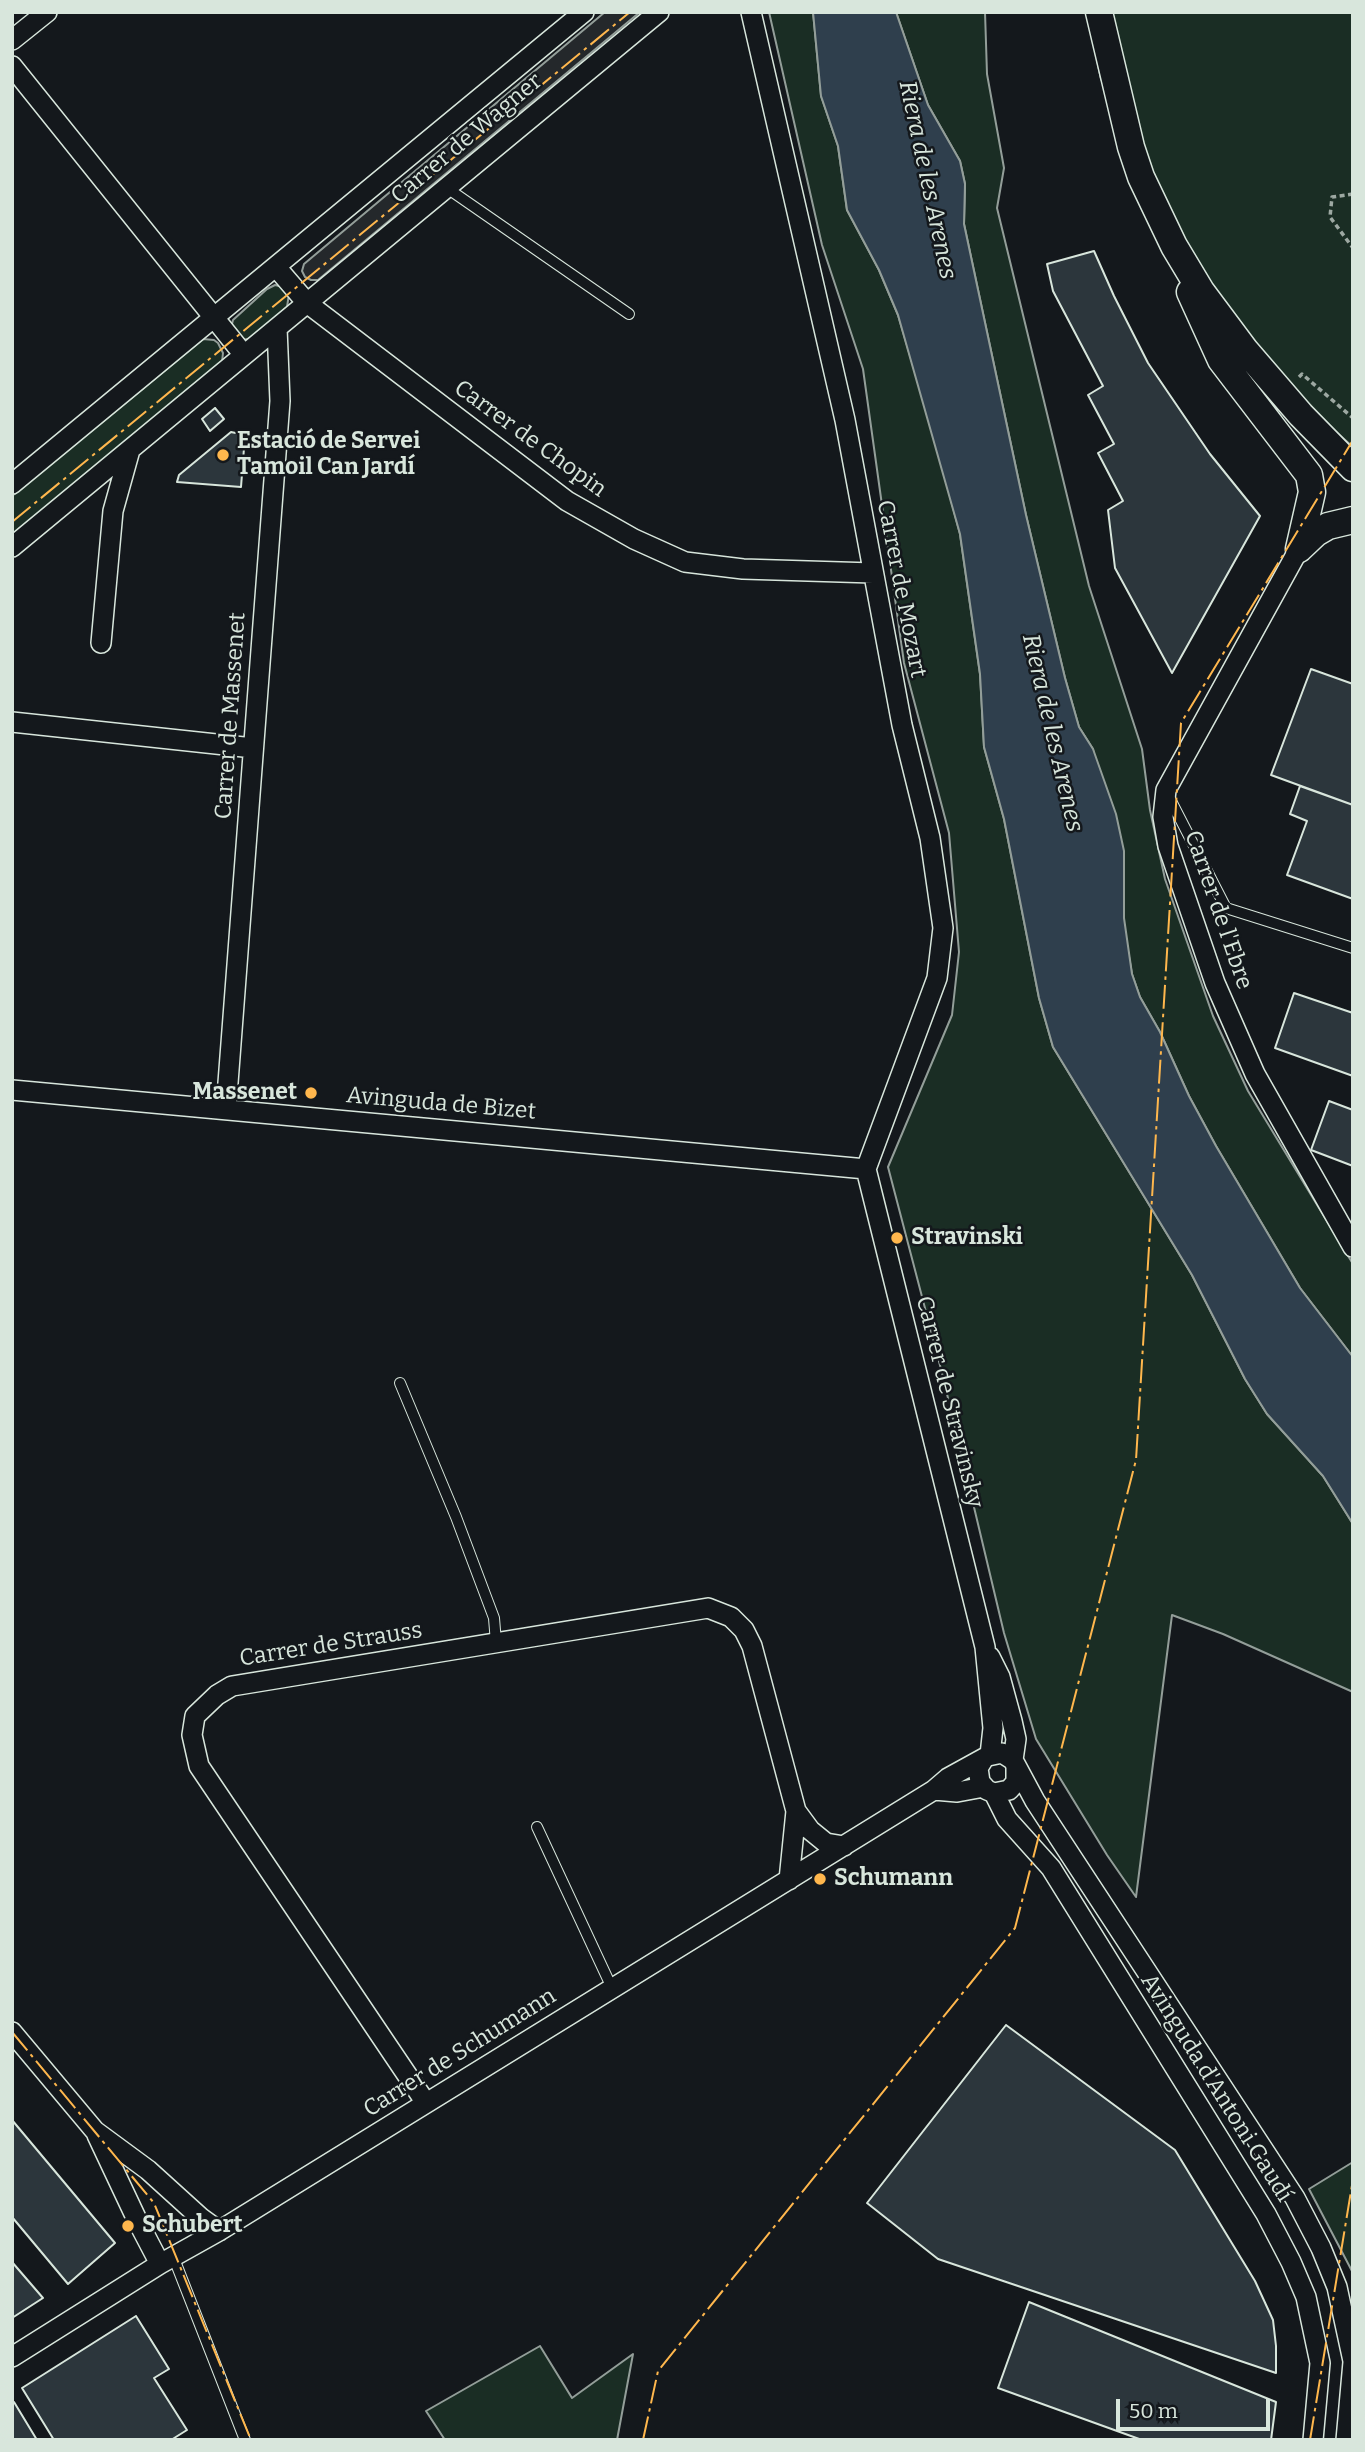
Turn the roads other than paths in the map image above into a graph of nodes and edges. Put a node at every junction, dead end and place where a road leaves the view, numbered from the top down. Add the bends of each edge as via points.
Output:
1 (47, 12) edge
2 (584, 12) edge
3 (659, 12) edge
4 (751, 12) edge
5 (1099, 12) edge
6 (12, 40) edge
7 (12, 66) edge
8 (447, 188) junction
9 (1174, 246) junction
10 (276, 267) junction
11 (307, 303) junction
12 (629, 314) dead end
13 (214, 317) junction
14 (277, 328) junction
15 (244, 355) junction
16 (130, 450) junction
17 (1353, 468) edge
18 (12, 484) edge
19 (1353, 520) edge
20 (12, 547) edge
21 (1299, 549) junction
22 (873, 573) junction
23 (102, 643) dead end
24 (12, 722) edge
25 (253, 748) junction
26 (1166, 790) junction
27 (1353, 948) edge
28 (12, 1090) edge
29 (226, 1108) junction
30 (866, 1169) junction
31 (1353, 1247) edge
32 (400, 1383) dead end
33 (496, 1643) junction
34 (985, 1647) junction
35 (986, 1758) junction
36 (1015, 1763) junction
37 (934, 1790) junction
38 (989, 1790) junction
39 (796, 1811) junction
40 (537, 1827) dead end
41 (844, 1846) junction
42 (789, 1880) junction
43 (612, 1988) junction
44 (12, 2032) edge
45 (426, 2103) junction
46 (95, 2131) junction
47 (219, 2231) junction
48 (166, 2260) junction
49 (12, 2357) edge
50 (1353, 2361) edge
51 (245, 2440) edge
52 (1313, 2440) edge
53 (1346, 2440) edge

1 - 6 street
2 - 10 street, Carrer de Wagner
3 - 8 street, Carrer de Wagner
4 - 22 street, Carrer de Mozart via 845,420
5 - 9 main road via 1131,147
7 - 13 street
8 - 11 street, Carrer de Wagner
8 - 12 lane
9 - 17 main road via 1244,350
9 - 21 main road via 1221,360 1309,475 1312,492
10 - 11 street
10 - 13 street, Carrer de Wagner
11 - 14 street, Carrer de Wagner
11 - 22 street, Carrer de Chopin via 566,501 634,539 685,562 743,569
13 - 15 street
13 - 18 street, Carrer de Wagner
14 - 15 street, Carrer de Wagner
14 - 25 street, Carrer de Massenet via 280,401
15 - 16 street, Carrer de Wagner
16 - 20 street, Carrer de Wagner
16 - 23 street via 113,512
19 - 21 main road via 1316,533
21 - 26 street, Carrer de l'Ebre
22 - 30 street, Carrer de Mozart via 902,725 930,838 943,928 937,978
24 - 25 street
25 - 29 street, Carrer de Massenet
26 - 27 lane via 1226,908
26 - 31 street, Carrer de l'Ebre via 1163,817 1168,846 1215,983 1255,1074
28 - 29 street, Avinguda de Bizet
29 - 30 street, Avinguda de Bizet
30 - 34 street, Carrer de Stravinsky
32 - 33 lane via 494,1618
33 - 39 street, Carrer de Strauss via 708,1608 731,1618 752,1646
33 - 45 street, Carrer de Strauss via 232,1686 195,1716 191,1735 200,1766
34 - 35 street, Carrer de Stravinsky via 993,1728
34 - 36 street, Carrer de Stravinsky via 1000,1677 1012,1720
35 - 36 street via 1002,1754
35 - 37 street, Carrer de Schumann
35 - 38 street via 978,1775
36 - 38 street via 1016,1782 1009,1790
36 - 50 street, Avinguda d'Antoni Gaudí via 1035,1801 1295,2198 1337,2287
37 - 38 street
37 - 41 street, Carrer de Schumann
38 - 52 street, Avinguda d'Antoni Gaudí via 1007,1819 1051,1868 1266,2214 1291,2262 1306,2297 1320,2362
39 - 41 street, Carrer de Strauss via 826,1843
39 - 42 street, Carrer de Strauss
40 - 43 lane
41 - 42 street, Carrer de Schumann
42 - 43 street, Carrer de Schumann
43 - 45 street, Carrer de Schumann
44 - 46 street
45 - 47 street, Carrer de Schumann
46 - 47 street
46 - 48 street via 138,2222
47 - 48 street, Carrer de Schumann
48 - 49 street, Carrer de Schumann
48 - 51 lane
50 - 53 street, Avinguda d'Antoni Gaudí

